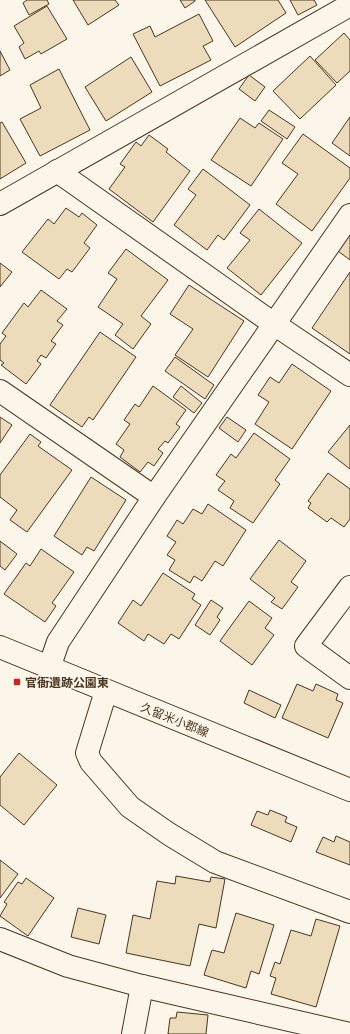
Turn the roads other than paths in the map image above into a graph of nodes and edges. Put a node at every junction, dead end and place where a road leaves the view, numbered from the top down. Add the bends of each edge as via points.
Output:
1 (350, 5) edge
2 (57, 171) junction
3 (0, 204) edge
4 (350, 215) edge
5 (274, 324) junction
6 (350, 375) edge
7 (0, 391) edge
8 (154, 497) junction
9 (350, 587) edge
10 (0, 647) edge
11 (48, 668) junction
12 (350, 678) edge
13 (106, 691) junction
14 (350, 790) edge
15 (350, 912) edge
16 (0, 939) edge
17 (142, 986) junction
18 (133, 1034) edge
19 (350, 1034) edge

1 - 2 street
2 - 3 street
2 - 5 street
4 - 5 street
5 - 6 street
5 - 8 street
7 - 8 street
8 - 11 street via 58,642
9 - 12 street via 306,646
10 - 11 street, 久留米小郡線
11 - 13 street, 久留米小郡線
13 - 14 street, 久留米小郡線
13 - 15 street via 87,754 130,807 215,862
16 - 17 street via 68,966
17 - 18 street
17 - 19 street

